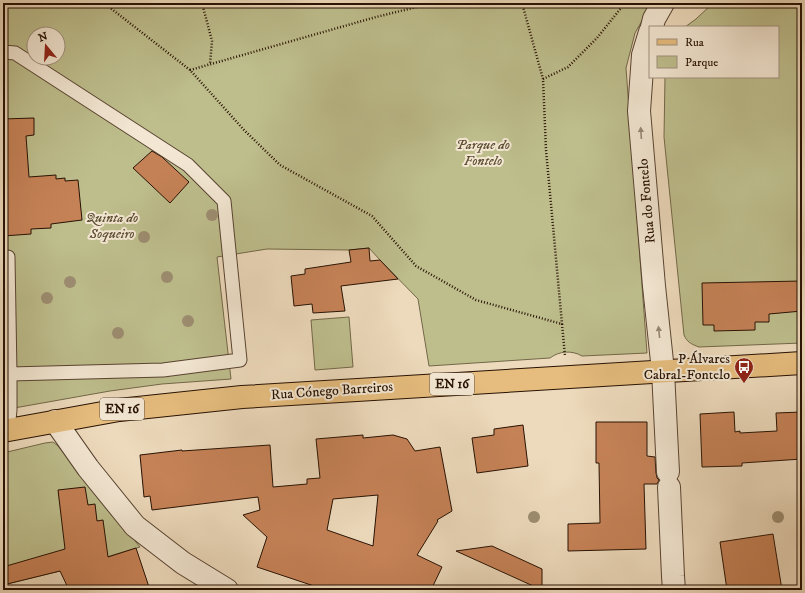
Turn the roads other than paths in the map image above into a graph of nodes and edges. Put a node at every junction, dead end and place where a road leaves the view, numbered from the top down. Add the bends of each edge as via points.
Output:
1 (663, 3) edge
2 (652, 26) edge
3 (649, 35) edge
4 (3, 52) edge
5 (8, 257) dead end
6 (802, 363) edge
7 (663, 371) junction
8 (6, 374) edge
9 (55, 421) junction
10 (6, 430) edge
11 (227, 590) edge
12 (674, 590) edge

1 - 2 street
7 -> 3 street, Rua do Fontelo via 639,111 642,55
4 - 8 lane via 15,53 188,165 224,201 240,360 163,370
5 - 8 lane
6 - 7 main road, EN 16
7 - 9 main road, Rua Cónego Barreiros / EN 16 via 242,397 119,410
7 - 12 street, Rua do Fontelo
8 - 10 lane via 10,410
9 - 10 main road, Rua Cónego Barreiros / EN 16
9 - 11 street via 88,468 135,526 183,563

